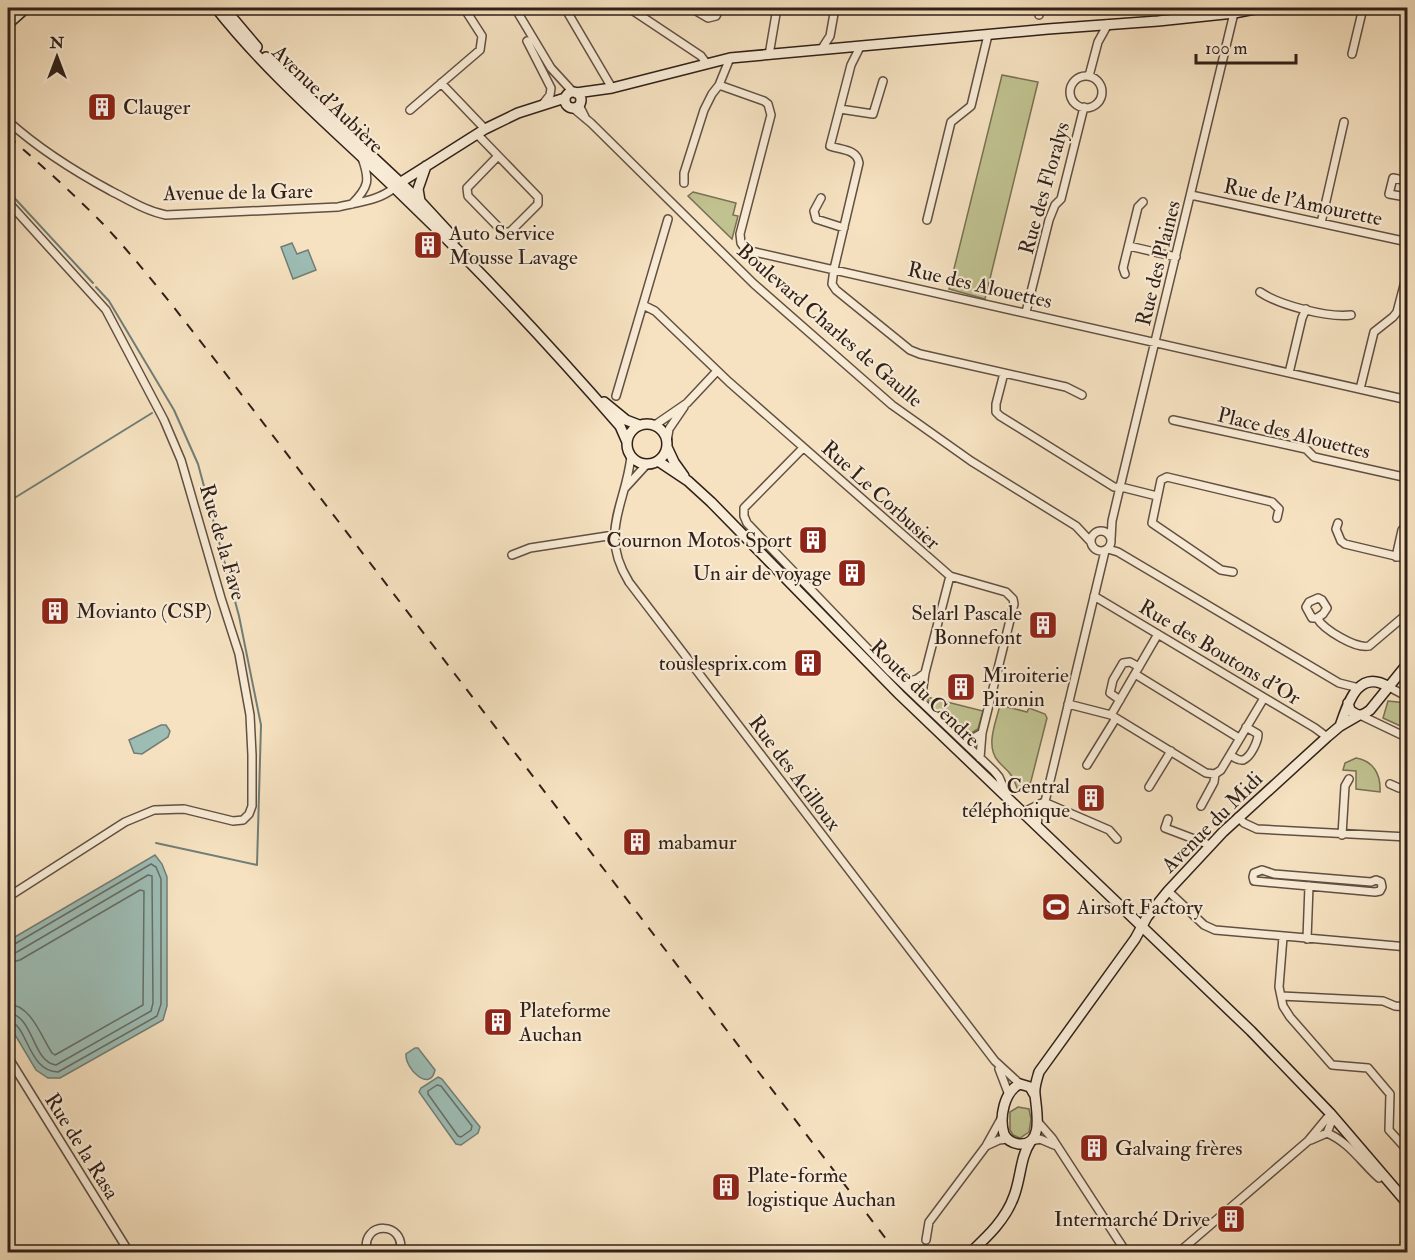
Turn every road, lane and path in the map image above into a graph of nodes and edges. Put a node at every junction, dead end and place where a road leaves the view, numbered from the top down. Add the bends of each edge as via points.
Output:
1 (26, 8) edge
2 (464, 8) edge
3 (515, 8) edge
4 (566, 8) edge
5 (629, 8) edge
6 (691, 8) edge
7 (720, 8) edge
8 (777, 8) edge
9 (835, 8) edge
10 (1260, 8) edge
11 (1363, 8) edge
12 (222, 9) edge
13 (1234, 13) junction
14 (8, 24) edge
15 (1108, 24) junction
16 (1094, 25) junction
17 (988, 34) junction
18 (830, 36) junction
19 (977, 36) junction
20 (527, 41) dead end
21 (1098, 42) junction
22 (860, 47) junction
23 (842, 49) junction
24 (821, 50) junction
25 (985, 50) junction
26 (769, 54) junction
27 (1352, 54) dead end
28 (730, 58) junction
29 (707, 64) junction
30 (851, 65) junction
31 (1089, 76) junction
32 (883, 81) dead end
33 (441, 83) junction
34 (719, 85) junction
35 (610, 88) junction
36 (574, 100) junction
37 (542, 105) junction
38 (1084, 107) junction
39 (840, 109) junction
40 (410, 110) dead end
41 (8, 121) edge
42 (1344, 122) dead end
43 (481, 132) junction
44 (361, 156) junction
45 (498, 156) junction
46 (426, 166) junction
47 (1407, 181) edge
48 (684, 183) dead end
49 (397, 185) junction
50 (1407, 191) edge
51 (1191, 195) junction
52 (821, 198) dead end
53 (420, 201) junction
54 (8, 202) edge
55 (1143, 202) dead end
56 (352, 204) junction
57 (668, 219) dead end
58 (927, 220) dead end
59 (1321, 223) junction
60 (844, 228) junction
61 (1407, 242) edge
62 (1129, 246) junction
63 (1176, 257) junction
64 (834, 268) junction
65 (1407, 270) edge
66 (480, 272) junction
67 (1125, 274) dead end
68 (1260, 292) dead end
69 (643, 305) junction
70 (1306, 309) junction
71 (1026, 312) junction
72 (1351, 315) dead end
73 (1155, 343) junction
74 (717, 371) junction
75 (1004, 373) junction
76 (1289, 373) junction
77 (584, 385) junction
78 (1360, 389) junction
79 (1082, 395) dead end
80 (616, 396) dead end
81 (1407, 400) edge
82 (687, 403) junction
83 (1173, 420) dead end
84 (639, 425) junction
85 (655, 425) junction
86 (627, 442) junction
87 (667, 444) junction
88 (803, 448) junction
89 (631, 456) junction
90 (658, 461) junction
91 (647, 464) junction
92 (1407, 478) edge
93 (688, 481) junction
94 (1120, 487) junction
95 (624, 490) junction
96 (1157, 496) junction
97 (1277, 518) dead end
98 (1112, 521) junction
99 (1338, 523) dead end
100 (1407, 524) edge
101 (1076, 526) junction
102 (1100, 531) junction
103 (614, 535) junction
104 (1093, 546) junction
105 (1109, 546) junction
106 (512, 555) dead end
107 (1396, 556) junction
108 (1407, 559) edge
109 (1101, 566) junction
110 (1233, 572) dead end
111 (950, 576) junction
112 (1094, 596) junction
113 (1407, 613) edge
114 (1317, 618) dead end
115 (1158, 634) junction
116 (1404, 666) edge
117 (1139, 667) junction
118 (925, 673) junction
119 (1135, 674) junction
120 (1377, 680) junction
121 (902, 683) junction
122 (1339, 683) junction
123 (1389, 687) junction
124 (1359, 688) junction
125 (1407, 697) edge
126 (1264, 698) junction
127 (1120, 700) junction
128 (1350, 700) junction
129 (921, 701) junction
130 (1068, 704) junction
131 (1114, 716) junction
132 (1360, 716) junction
133 (1340, 726) junction
134 (1246, 727) junction
135 (982, 733) junction
136 (1327, 737) junction
137 (1239, 738) junction
138 (1407, 738) edge
139 (963, 741) junction
140 (1171, 751) junction
141 (1230, 755) junction
142 (980, 758) junction
143 (1087, 765) dead end
144 (1215, 774) junction
145 (1349, 779) dead end
146 (1390, 784) dead end
147 (1149, 787) dead end
148 (1407, 788) edge
149 (1009, 801) junction
150 (1044, 802) junction
151 (1201, 806) dead end
152 (1022, 813) junction
153 (1238, 817) junction
154 (1168, 819) dead end
155 (1037, 826) junction
156 (1342, 835) junction
157 (1407, 837) edge
158 (1117, 839) dead end
159 (1210, 845) junction
160 (1309, 886) junction
161 (1168, 891) junction
162 (8, 897) edge
163 (1141, 926) junction
164 (1283, 937) junction
165 (1307, 939) junction
166 (1407, 947) edge
167 (1281, 996) junction
168 (1407, 1007) edge
169 (8, 1057) edge
170 (995, 1061) junction
171 (1039, 1072) junction
172 (1020, 1084) junction
173 (1034, 1094) junction
174 (1009, 1095) junction
175 (1003, 1116) junction
176 (1331, 1118) junction
177 (1038, 1122) junction
178 (1327, 1133) junction
179 (1009, 1140) junction
180 (1031, 1141) junction
181 (1308, 1141) junction
182 (1054, 1145) junction
183 (986, 1146) junction
184 (1407, 1151) edge
185 (1019, 1176) junction
186 (1379, 1178) junction
187 (1407, 1206) edge
188 (926, 1240) dead end
189 (129, 1252) edge
190 (367, 1252) edge
191 (400, 1252) edge
192 (971, 1252) edge
193 (1125, 1252) edge
194 (1179, 1252) edge

1 - 14 main road
2 - 33 street via 482,36 482,44
3 - 36 street, Boulevard Charles de Gaulle
4 - 35 street
5 - 29 street via 702,56
6 - 7 street via 708,18 716,16
8 - 26 street
9 - 18 street
10 - 13 main road
11 - 27 street
12 - 44 main road, Avenue d'Aubière via 276,76
12 - 49 main road, Avenue d'Aubière
13 - 15 main road
13 - 51 street, Rue des Plaines
15 - 16 main road
15 - 21 street, Rue des Floralys
16 - 17 main road
16 - 21 street, Rue des Floralys
17 - 19 main road
17 - 25 street
18 - 23 street
18 - 24 street
19 - 22 main road
19 - 25 street
20 - 37 street via 551,88
21 - 31 street, Rue des Floralys
22 - 23 main road
22 - 30 street
23 - 24 main road
23 - 30 street
24 - 26 main road
25 - 58 street via 971,106 951,122
26 - 28 main road
28 - 29 main road
28 - 34 street
29 - 35 main road
30 - 39 street
31 - 38 street, Rue des Floralys via 1098,81 1102,94 1094,106
31 - 38 street, Rue des Floralys via 1080,77 1071,89 1072,99
32 - 39 street via 873,114
33 - 40 street
33 - 43 street
34 - 48 street via 704,110
34 - 64 street, Rue des Alouettes via 764,101 771,109 740,234 742,247
35 - 36 main road
36 - 37 main road
36 - 101 street, Boulevard Charles de Gaulle via 586,119 754,284 892,405 971,461
37 - 43 main road
38 - 71 street, Rue des Floralys
39 - 60 street via 830,146 859,159
41 - 56 street, Avenue de la Gare via 74,171 152,212 189,215
42 - 59 street
43 - 45 street
43 - 46 main road
44 - 49 main road, Avenue d'Aubière
44 - 56 street via 367,183 363,194
45 - 45 street via 539,201 510,232 503,232 468,196 467,188
46 - 49 main road
46 - 53 main road via 418,189
47 - 50 street via 1393,178 1389,194 1406,198
49 - 53 main road
49 - 56 street, Avenue de la Gare via 386,195
49 - 66 main road
51 - 59 street, Rue de l'Amourette
51 - 63 street, Rue des Plaines
52 - 60 street via 814,211 816,219
53 - 66 main road
54 - 162 street, Rue de la Fave via 106,310 182,459 243,674 252,739 252,806 243,820 192,810 154,810 125,822
55 - 62 street via 1138,207
57 - 69 street
59 - 61 street, Rue de l'Amourette
60 - 64 street
62 - 63 street
62 - 67 street
63 - 73 street, Rue des Plaines
64 - 71 street, Rue des Alouettes
64 - 75 street via 832,284 836,290 901,344 920,354
65 - 78 street via 1397,312 1374,332
66 - 77 main road
68 - 70 street via 1271,300
69 - 74 street, Rue Le Corbusier via 655,311
69 - 80 street
70 - 72 street
70 - 76 street
71 - 73 street, Rue des Alouettes
73 - 76 street, Rue des Alouettes
73 - 94 street, Rue des Plaines
74 - 82 street
74 - 88 street, Rue Le Corbusier
75 - 79 street via 1066,387
75 - 94 street via 996,404 1000,416 1114,487
76 - 78 street, Rue des Alouettes
77 - 84 main road via 626,420
77 - 86 main road via 620,426
78 - 81 street, Rue des Alouettes
82 - 85 street
82 - 87 street via 669,429
83 - 92 street, Place des Alouettes via 1306,449 1314,457
84 - 85 main road
84 - 86 main road
85 - 87 main road via 663,432
86 - 89 main road
87 - 90 main road
87 - 93 main road, Route du Cendre
88 - 111 street, Rue Le Corbusier
88 - 121 street via 744,508 744,516
89 - 91 main road
89 - 95 street, Rue des Acilloux
90 - 91 main road
90 - 93 main road, Route du Cendre
91 - 95 street, Rue des Acilloux
93 - 149 main road, Route du Cendre
94 - 96 street
94 - 98 street, Rue des Plaines
95 - 103 street, Rue des Acilloux
96 - 97 street via 1161,480 1167,477 1272,502 1279,509
96 - 110 street via 1152,523 1221,570
98 - 102 street
98 - 105 street, Rue des Plaines
99 - 107 street via 1341,541
100 - 107 street
101 - 102 street, Boulevard Charles de Gaulle
101 - 104 street, Boulevard Charles de Gaulle
102 - 104 street via 1094,534
102 - 105 street via 1106,532
103 - 106 street via 530,548
103 - 170 street, Rue des Acilloux via 616,555 629,582
104 - 105 street
104 - 109 street
105 - 109 street, Rue des Plaines
105 - 122 street
107 - 108 street
109 - 112 street, Rue des Plaines
111 - 118 street, Rue Le Corbusier
111 - 135 street via 1006,592 1013,599
112 - 115 street, Rue des Boutons d'Or
112 - 130 street, Rue des Plaines
113 - 114 street via 1369,646 1361,648 1322,627
115 - 117 street
115 - 126 street, Rue des Boutons d'Or
116 - 120 main road
116 - 123 main road
117 - 119 street
117 - 127 street via 1126,661 1113,680 1110,693
118 - 121 street
118 - 129 street, Rue Le Corbusier
119 - 127 street
119 - 137 street
120 - 123 main road
120 - 124 main road
121 - 129 street
122 - 124 street
122 - 128 street
123 - 125 street
123 - 132 main road, Avenue du Midi
124 - 128 main road
126 - 134 street
126 - 136 street, Rue des Boutons d'Or
127 - 131 street
128 - 132 main road via 1350,710
128 - 133 main road
129 - 139 street
130 - 131 street
130 - 150 street, Rue des Plaines
131 - 140 street
131 - 143 street
132 - 133 main road, Avenue du Midi
132 - 138 street
133 - 136 main road, Avenue du Midi
134 - 137 street
134 - 141 street via 1258,734 1258,739 1243,760
135 - 139 street
135 - 142 street
136 - 153 main road, Avenue du Midi
137 - 141 street
139 - 142 street
140 - 144 street
140 - 147 street
141 - 144 street
142 - 149 street via 999,777
144 - 151 street
145 - 156 street via 1345,786
146 - 148 street
149 - 152 main road, Route du Cendre
150 - 152 street
150 - 155 street, Rue des Plaines
150 - 158 street via 1108,830
152 - 155 main road, Route du Cendre
153 - 156 street via 1257,830
153 - 159 main road, Avenue du Midi
154 - 159 street via 1165,828
155 - 163 main road, Route du Cendre
156 - 157 street
159 - 161 main road, Avenue du Midi
160 - 160 street via 1375,892 1382,887 1376,880 1262,870 1253,876 1256,881
160 - 165 street
161 - 163 main road, Avenue du Midi
161 - 164 street via 1207,927
163 - 171 main road, Avenue du Midi
163 - 176 main road, Route du Cendre via 1251,1031
164 - 165 street
164 - 167 street
165 - 166 street
167 - 168 street via 1383,1001
167 - 184 street via 1290,1017 1332,1065 1368,1068 1388,1090 1389,1130
169 - 189 street, Rue de la Rasa
170 - 172 street, Rue des Acilloux
170 - 174 street, Rue des Acilloux
171 - 172 main road, Avenue du Midi
171 - 173 main road, Avenue du Midi
172 - 173 main road via 1030,1087
172 - 174 main road, Avenue du Midi
173 - 177 main road
174 - 175 main road
175 - 179 main road via 1003,1130
175 - 183 street
176 - 178 street
176 - 181 street
176 - 186 main road
176 - 187 main road via 1393,1184
177 - 180 main road
177 - 182 street
178 - 181 street
178 - 186 street via 1343,1141
179 - 180 main road via 1019,1144
179 - 183 street
179 - 185 main road via 1018,1155
180 - 182 street via 1040,1139
180 - 185 main road
181 - 194 street
182 - 193 street
183 - 188 street via 929,1221
185 - 192 main road via 1008,1209
186 - 187 main road
190 - 191 street via 370,1234 386,1228 398,1237

